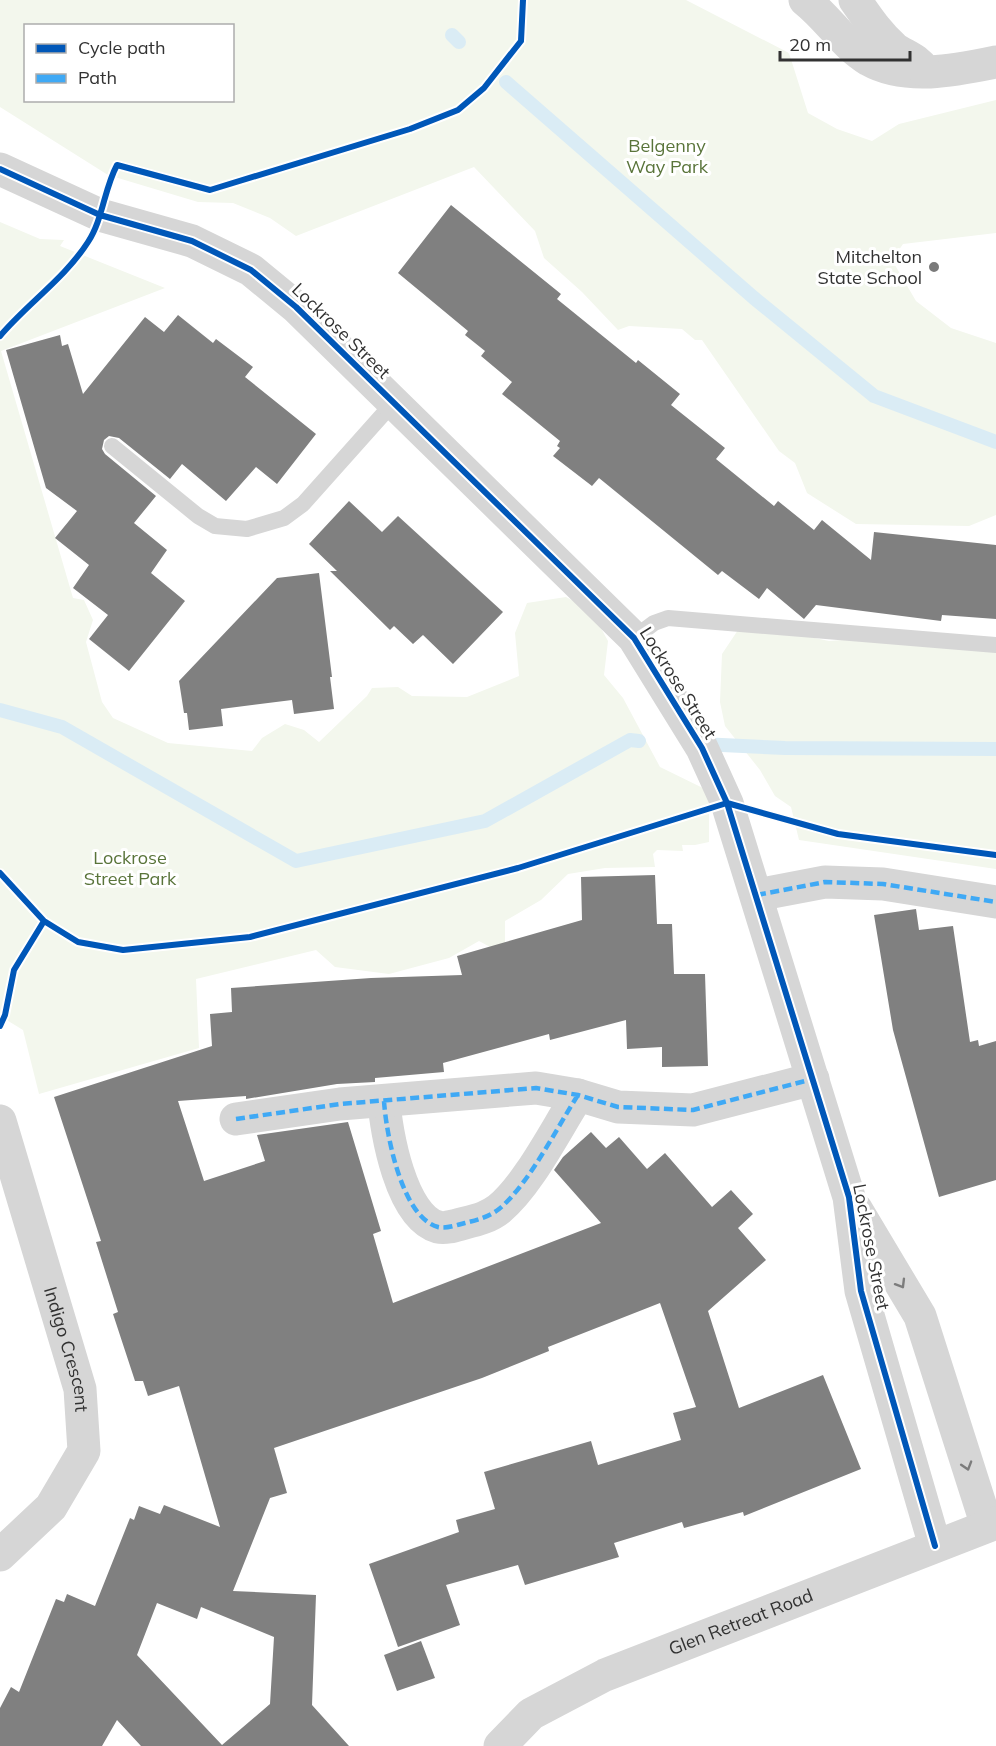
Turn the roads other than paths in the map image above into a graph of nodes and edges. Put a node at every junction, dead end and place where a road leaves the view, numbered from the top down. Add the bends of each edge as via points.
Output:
1 (805, 0) edge
2 (855, 0) edge
3 (996, 62) edge
4 (926, 71) junction
5 (0, 169) edge
6 (394, 402) junction
7 (112, 446) dead end
8 (634, 638) junction
9 (996, 645) edge
10 (757, 895) junction
11 (996, 902) edge
12 (813, 1079) junction
13 (578, 1095) junction
14 (384, 1101) junction
15 (236, 1119) dead end
16 (0, 1121) edge
17 (849, 1197) junction
18 (992, 1524) edge
19 (935, 1546) junction
20 (0, 1555) edge
21 (500, 1746) edge

1 - 4 street via 869,60 895,70
2 - 4 street via 880,35 917,60
3 - 4 street via 959,70
5 - 6 street, Lockrose Street via 100,215 192,241 251,270 296,307
6 - 7 lane via 303,504 284,518 247,529 215,526 198,516
6 - 8 street, Lockrose Street
8 - 9 lane via 668,618
8 - 10 street, Lockrose Street via 702,748 727,803
10 - 11 street via 825,882 883,884
10 - 12 street, Lockrose Street
12 - 13 street via 693,1110 618,1107
12 - 17 street, Lockrose Street
13 - 14 street via 536,1088
13 - 14 street via 519,1188 498,1209 484,1218 438,1227 417,1212 409,1199 386,1132
14 - 15 street
16 - 20 street, Indigo Crescent via 80,1389 84,1451 51,1507
17 -> 18 street, Lockrose Street via 920,1316
17 - 19 street, Lockrose Street via 861,1291
18 - 19 street, Glen Retreat Road
19 - 21 street, Glen Retreat Road via 605,1675 531,1713

